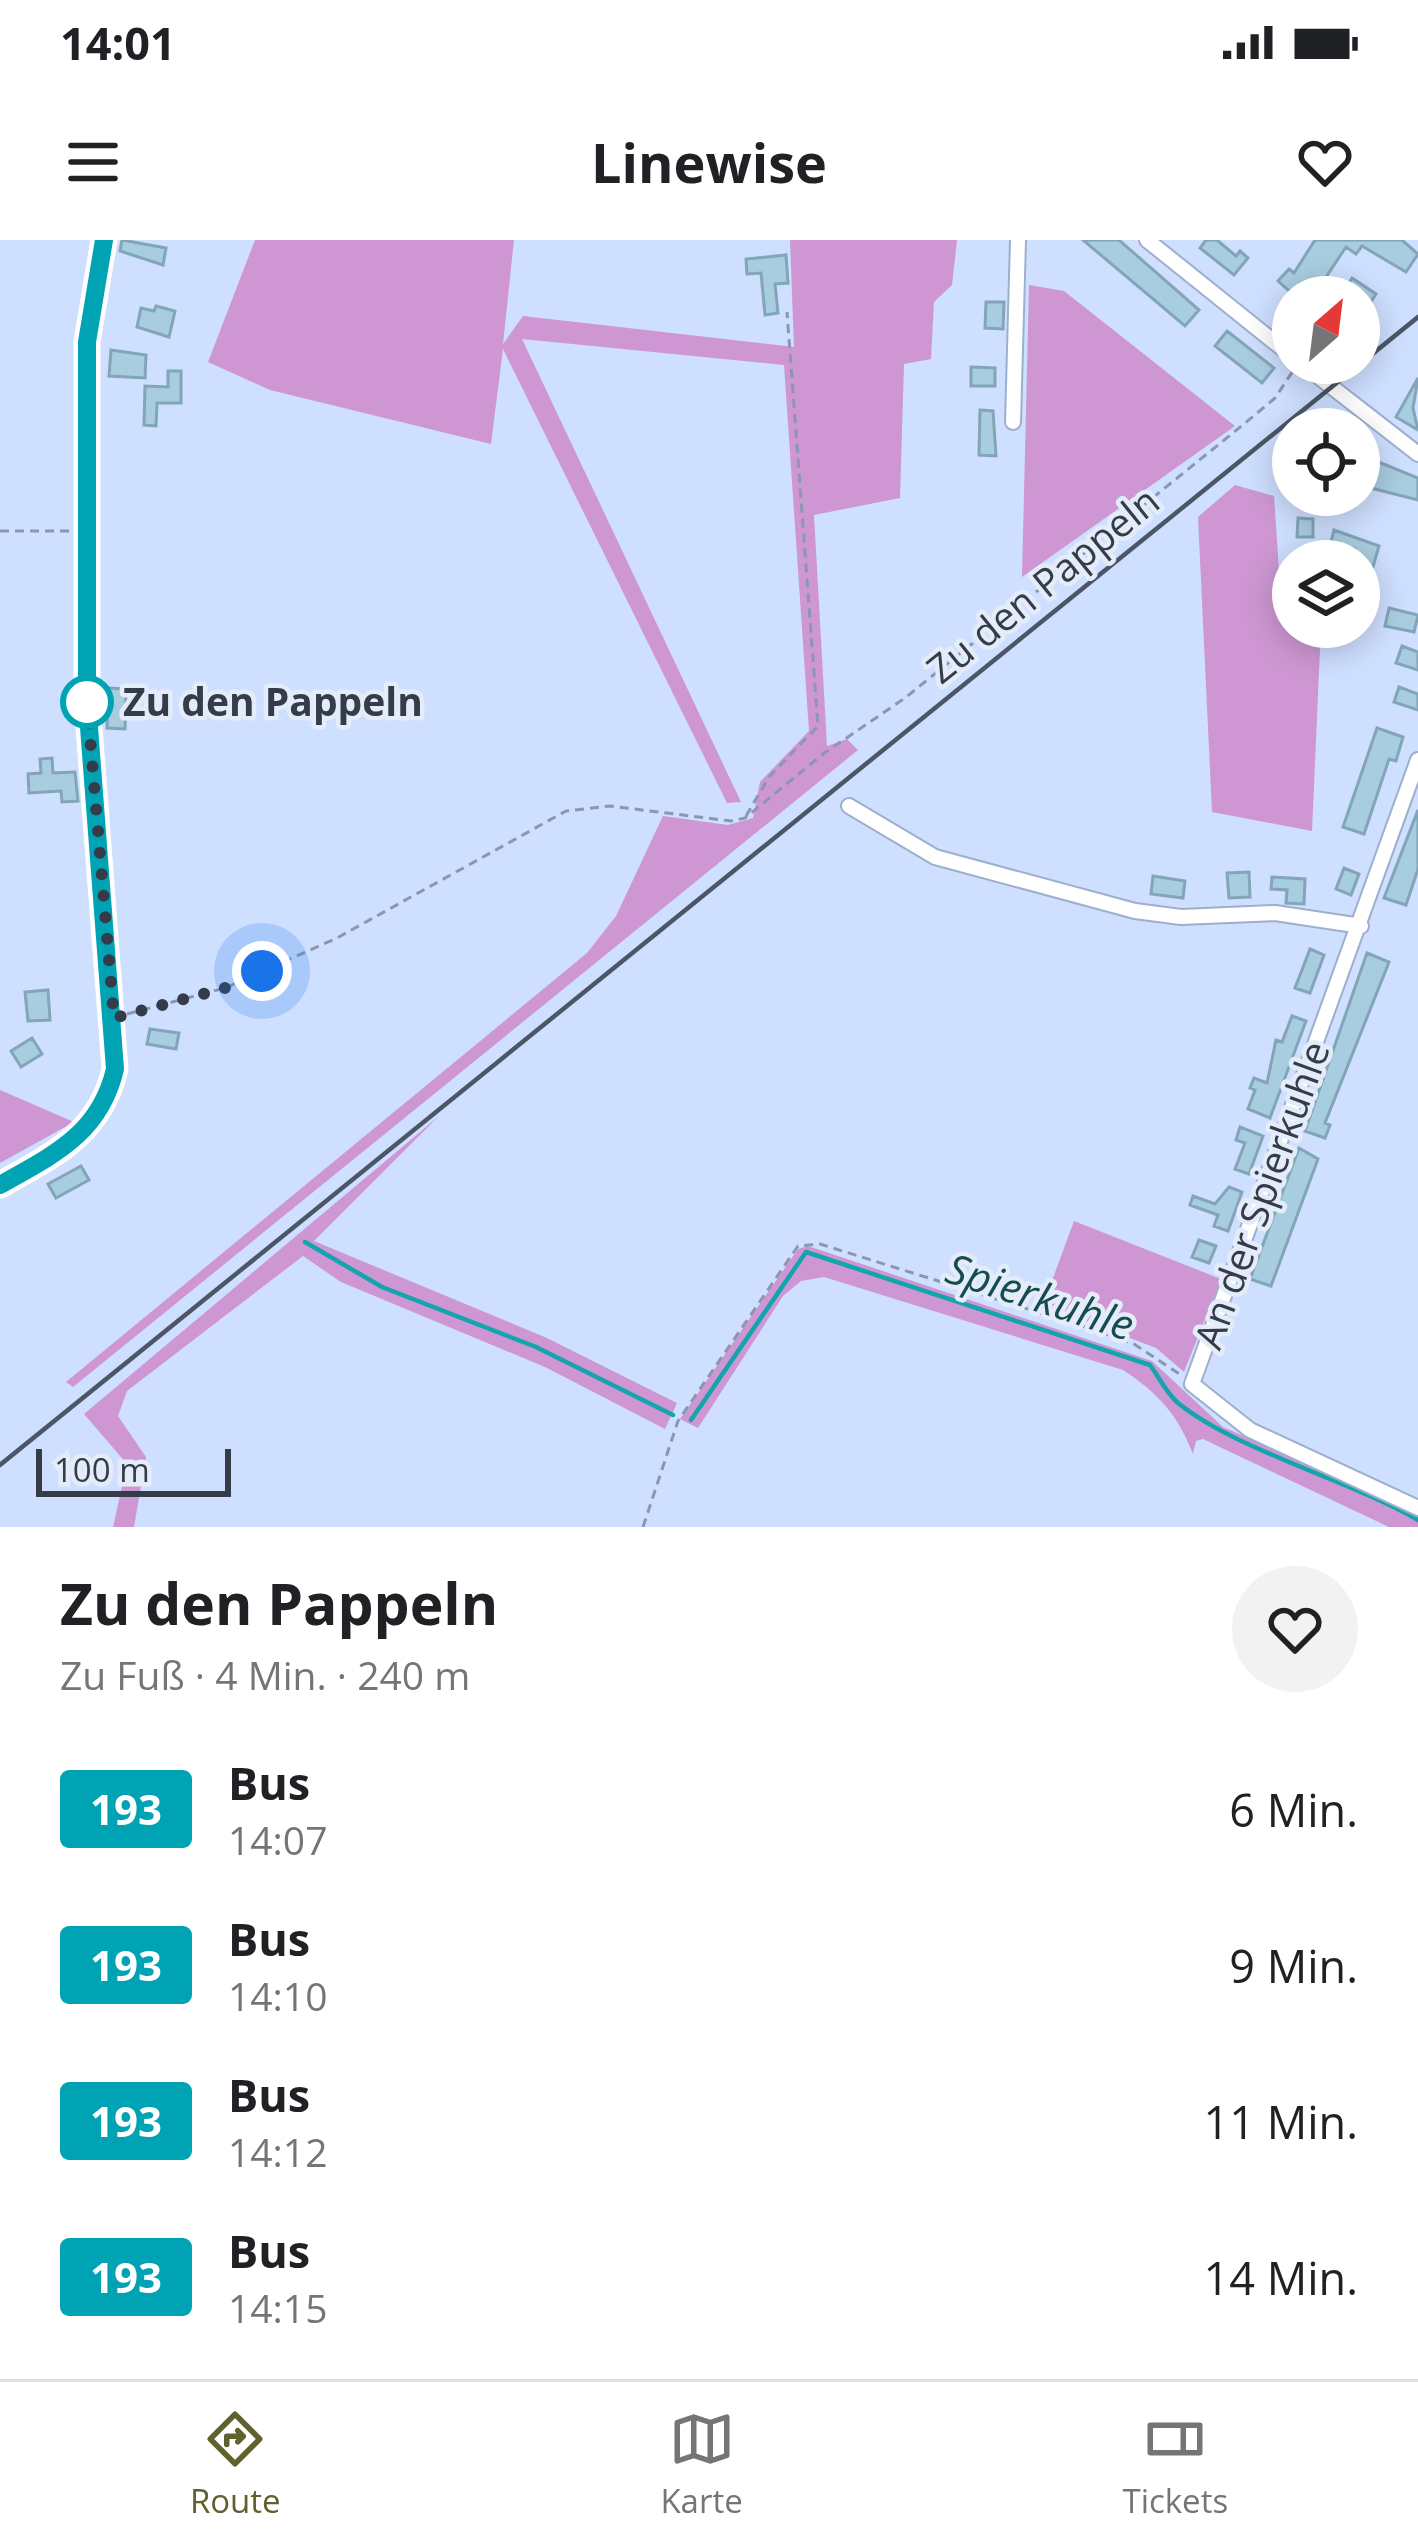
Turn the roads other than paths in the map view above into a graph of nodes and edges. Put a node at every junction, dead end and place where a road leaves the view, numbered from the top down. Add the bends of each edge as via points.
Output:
1 (104, 240) edge
2 (1018, 240) edge
3 (1160, 243) edge
4 (1272, 339) edge
5 (1327, 384) edge
6 (1013, 422) dead end
7 (1418, 454) edge
8 (1418, 760) edge
9 (849, 806) dead end
10 (1361, 926) junction
11 (0, 1185) edge
12 (1418, 1508) edge

1 - 11 street via 87,342 86,531 89,753 115,1069 92,1122 66,1148
2 - 6 street
3 - 4 street
5 - 7 street
8 - 10 street, An der Spierkuhle
9 - 10 street via 935,857 1136,910 1181,917 1275,913
10 - 12 street, An der Spierkuhle via 1192,1384 1250,1430

